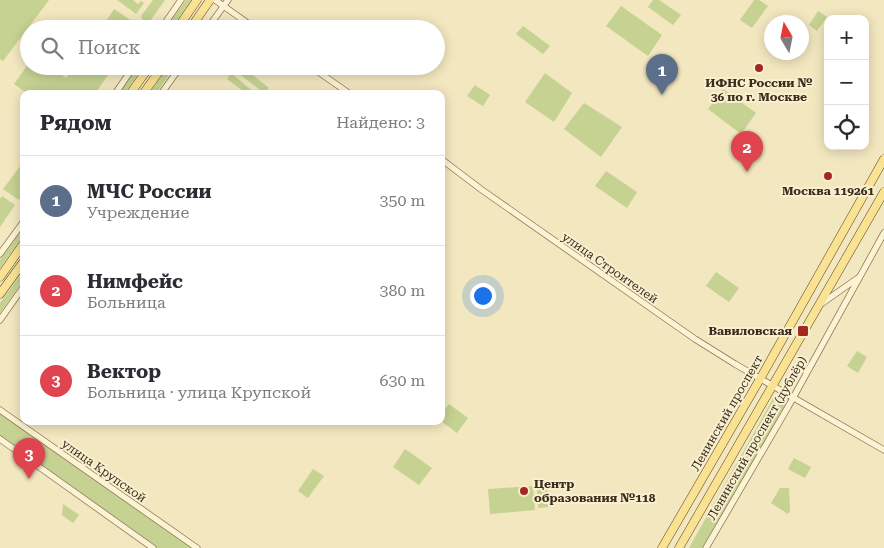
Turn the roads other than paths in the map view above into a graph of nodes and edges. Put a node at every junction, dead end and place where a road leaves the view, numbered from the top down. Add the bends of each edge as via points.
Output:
1 (181, 0) edge
2 (197, 0) edge
3 (210, 0) edge
4 (215, 0) edge
5 (228, 0) edge
6 (223, 6) junction
7 (167, 20) edge
8 (183, 20) edge
9 (196, 20) edge
10 (213, 20) edge
11 (243, 20) edge
12 (128, 75) edge
13 (144, 75) edge
14 (157, 75) edge
15 (175, 75) edge
16 (323, 75) edge
17 (118, 90) edge
18 (133, 90) edge
19 (146, 90) edge
20 (164, 90) edge
21 (344, 90) edge
22 (884, 159) edge
23 (445, 163) edge
24 (884, 192) edge
25 (20, 226) edge
26 (884, 233) edge
27 (20, 249) edge
28 (0, 254) edge
29 (20, 266) edge
30 (860, 276) junction
31 (0, 277) edge
32 (20, 292) edge
33 (0, 294) edge
34 (819, 305) junction
35 (0, 320) edge
36 (760, 379) junction
37 (772, 386) junction
38 (793, 398) junction
39 (0, 410) edge
40 (20, 424) edge
41 (21, 425) edge
42 (0, 439) edge
43 (884, 450) edge
44 (153, 548) edge
45 (197, 548) edge
46 (662, 548) edge
47 (679, 548) edge
48 (706, 548) edge

1 - 7 street
2 - 8 main road
3 - 9 main road
4 - 6 street
5 - 6 street
6 - 10 street
6 - 11 street
12 - 17 street
13 - 18 main road
14 - 19 main road
15 - 20 street
16 - 21 street
22 - 36 main road, Ленинский проспект
23 - 36 street, улица Строителей via 695,339
24 - 34 main road, Ленинский проспект
25 - 28 street
26 - 30 street, Ленинский проспект (дублёр)
27 - 31 main road
29 - 33 main road
30 - 34 street
30 - 38 street, Ленинский проспект (дублёр)
32 - 35 street
34 - 37 main road, Ленинский проспект
36 - 37 street, улица Строителей
36 - 46 main road, Ленинский проспект
37 - 38 street, улица Строителей
37 - 47 main road, Ленинский проспект
38 - 43 street, улица Строителей
38 - 48 street, Ленинский проспект (дублёр)
39 - 40 street, улица Крупской
41 - 45 street, улица Крупской
42 - 44 street

